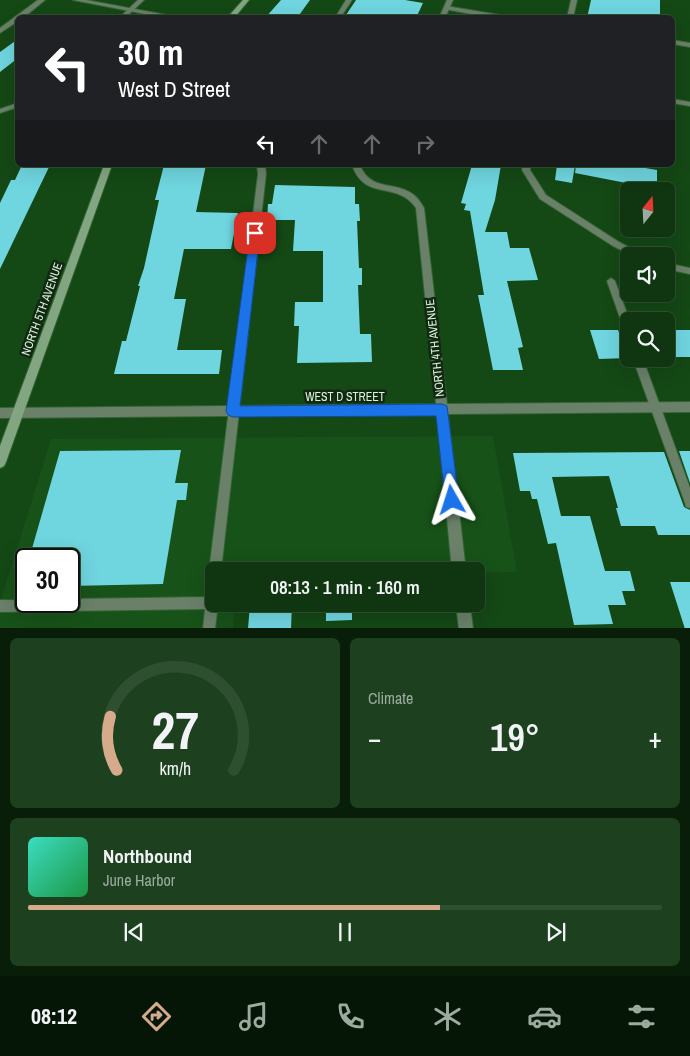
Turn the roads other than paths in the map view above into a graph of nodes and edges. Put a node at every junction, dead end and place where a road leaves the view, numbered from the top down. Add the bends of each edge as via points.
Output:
1 (42, 0) edge
2 (76, 0) edge
3 (141, 0) edge
4 (246, 0) edge
5 (349, 0) edge
6 (450, 0) edge
7 (574, 0) edge
8 (446, 8) junction
9 (130, 9) junction
10 (22, 15) edge
11 (124, 15) edge
12 (163, 15) edge
13 (233, 15) edge
14 (339, 15) edge
15 (443, 15) edge
16 (488, 15) edge
17 (571, 15) edge
18 (15, 20) edge
19 (0, 31) edge
20 (675, 42) edge
21 (690, 45) edge
22 (675, 102) edge
23 (690, 104) edge
24 (15, 106) edge
25 (0, 111) edge
26 (107, 167) edge
27 (261, 167) edge
28 (356, 167) edge
29 (527, 167) edge
30 (622, 247) edge
31 (675, 268) edge
32 (690, 271) edge
33 (611, 282) dead end
34 (622, 312) edge
35 (641, 367) edge
36 (654, 407) junction
37 (690, 407) edge
38 (442, 410) junction
39 (233, 411) junction
40 (0, 412) edge
41 (17, 413) junction
42 (0, 462) edge
43 (690, 504) edge
44 (216, 562) edge
45 (458, 562) edge
46 (205, 603) edge
47 (0, 606) edge
48 (211, 612) edge
49 (464, 612) edge
50 (209, 628) edge
51 (466, 628) edge

1 - 10 street
2 - 9 street
3 - 9 lane
4 - 13 main road
5 - 14 lane
6 - 8 street
7 - 17 lane
8 - 15 street
8 - 16 lane
9 - 11 lane
9 - 12 street
18 - 19 street
20 - 21 lane
22 - 23 street
24 - 25 lane
26 - 41 main road, NORTH 5TH AVENUE
27 - 39 lane
28 - 38 street, NORTH 4TH AVENUE via 362,180 404,192 416,199 420,208
29 - 30 lane via 543,197
31 - 32 lane
33 - 34 lane
35 - 36 lane
36 - 37 street, WEST D STREET
36 - 38 street, WEST D STREET
36 - 43 lane
38 - 39 street, WEST D STREET
38 - 45 street, NORTH 4TH AVENUE
39 - 41 street, WEST D STREET
39 - 44 lane
40 - 41 street, WEST D STREET
41 - 42 main road, NORTH 5TH AVENUE
46 - 47 lane
48 - 50 lane
49 - 51 street

